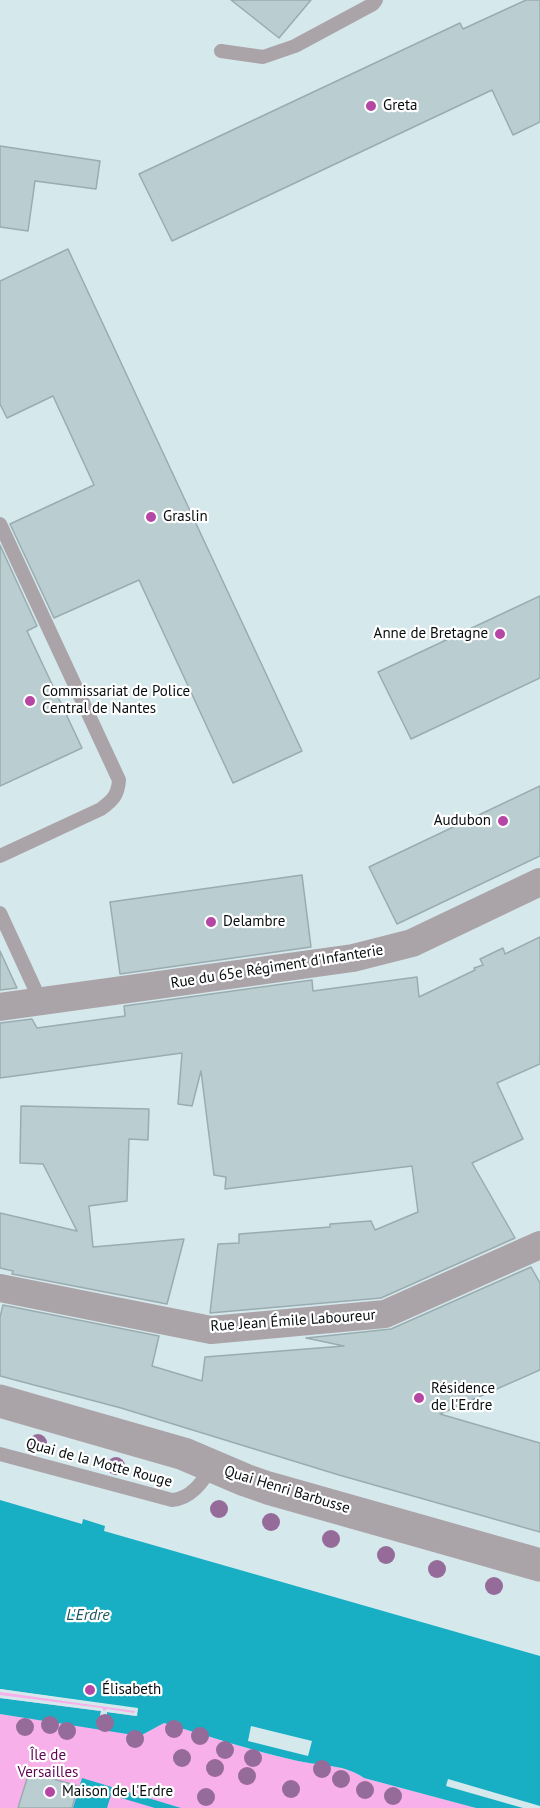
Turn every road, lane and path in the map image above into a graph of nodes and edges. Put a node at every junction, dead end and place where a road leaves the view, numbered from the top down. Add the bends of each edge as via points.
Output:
1 (376, 0) edge
2 (221, 51) dead end
3 (0, 524) edge
4 (0, 856) edge
5 (540, 882) edge
6 (0, 913) edge
7 (41, 1002) junction
8 (0, 1007) edge
9 (540, 1245) edge
10 (0, 1288) edge
11 (0, 1401) edge
12 (0, 1454) edge
13 (212, 1467) junction
14 (540, 1565) edge

1 - 2 lane via 295,46 263,57
3 - 4 lane via 119,780 113,800 102,809
5 - 7 street, Rue du 65e Régiment d'Infanterie via 412,943 353,958
6 - 7 lane
7 - 8 street, Rue du 65e Régiment d'Infanterie
9 - 10 street, Rue Jean Émile Laboureur via 385,1314 211,1330
11 - 13 street, Quai Henri Barbusse via 184,1454
12 - 13 lane, Quai de la Motte Rouge via 172,1500 180,1500 199,1486
13 - 14 street, Quai Henri Barbusse via 268,1488

